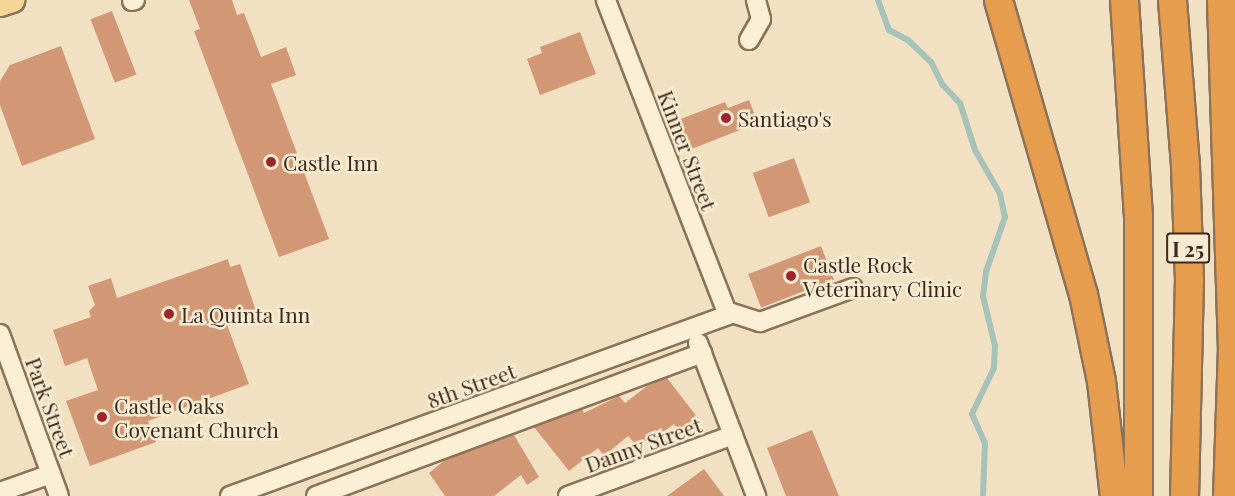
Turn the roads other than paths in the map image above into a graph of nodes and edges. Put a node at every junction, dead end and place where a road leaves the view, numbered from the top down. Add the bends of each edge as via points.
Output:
1 (12, 0) edge
2 (606, 0) edge
3 (756, 0) edge
4 (999, 0) edge
5 (1124, 0) edge
6 (1173, 0) edge
7 (1221, 0) edge
8 (0, 4) edge
9 (748, 40) dead end
10 (853, 288) dead end
11 (727, 313) junction
12 (693, 329) junction
13 (0, 334) edge
14 (702, 353) junction
15 (733, 435) junction
16 (51, 474) junction
17 (0, 492) edge
18 (59, 496) edge
19 (230, 496) edge
20 (316, 496) edge
21 (568, 496) edge
22 (756, 496) edge
23 (1114, 496) edge
24 (1138, 496) edge
25 (1184, 496) edge
26 (1227, 496) edge

1 - 8 main road
2 - 11 street, Kinner Street
3 - 9 street via 761,19
4 - 23 highway via 1083,294 1101,381
5 - 24 highway, I 25 via 1138,214
6 - 25 highway, I 25 via 1185,165 1188,278
7 - 26 highway via 1232,347
10 - 11 street via 760,322
11 - 12 street, 8th Street
12 - 14 street
12 - 19 street, 8th Street
13 - 16 street, Park Street
14 - 15 street
14 - 20 street
15 - 21 street, Danny Street
15 - 22 street
16 - 17 street
16 - 18 street, Park Street

